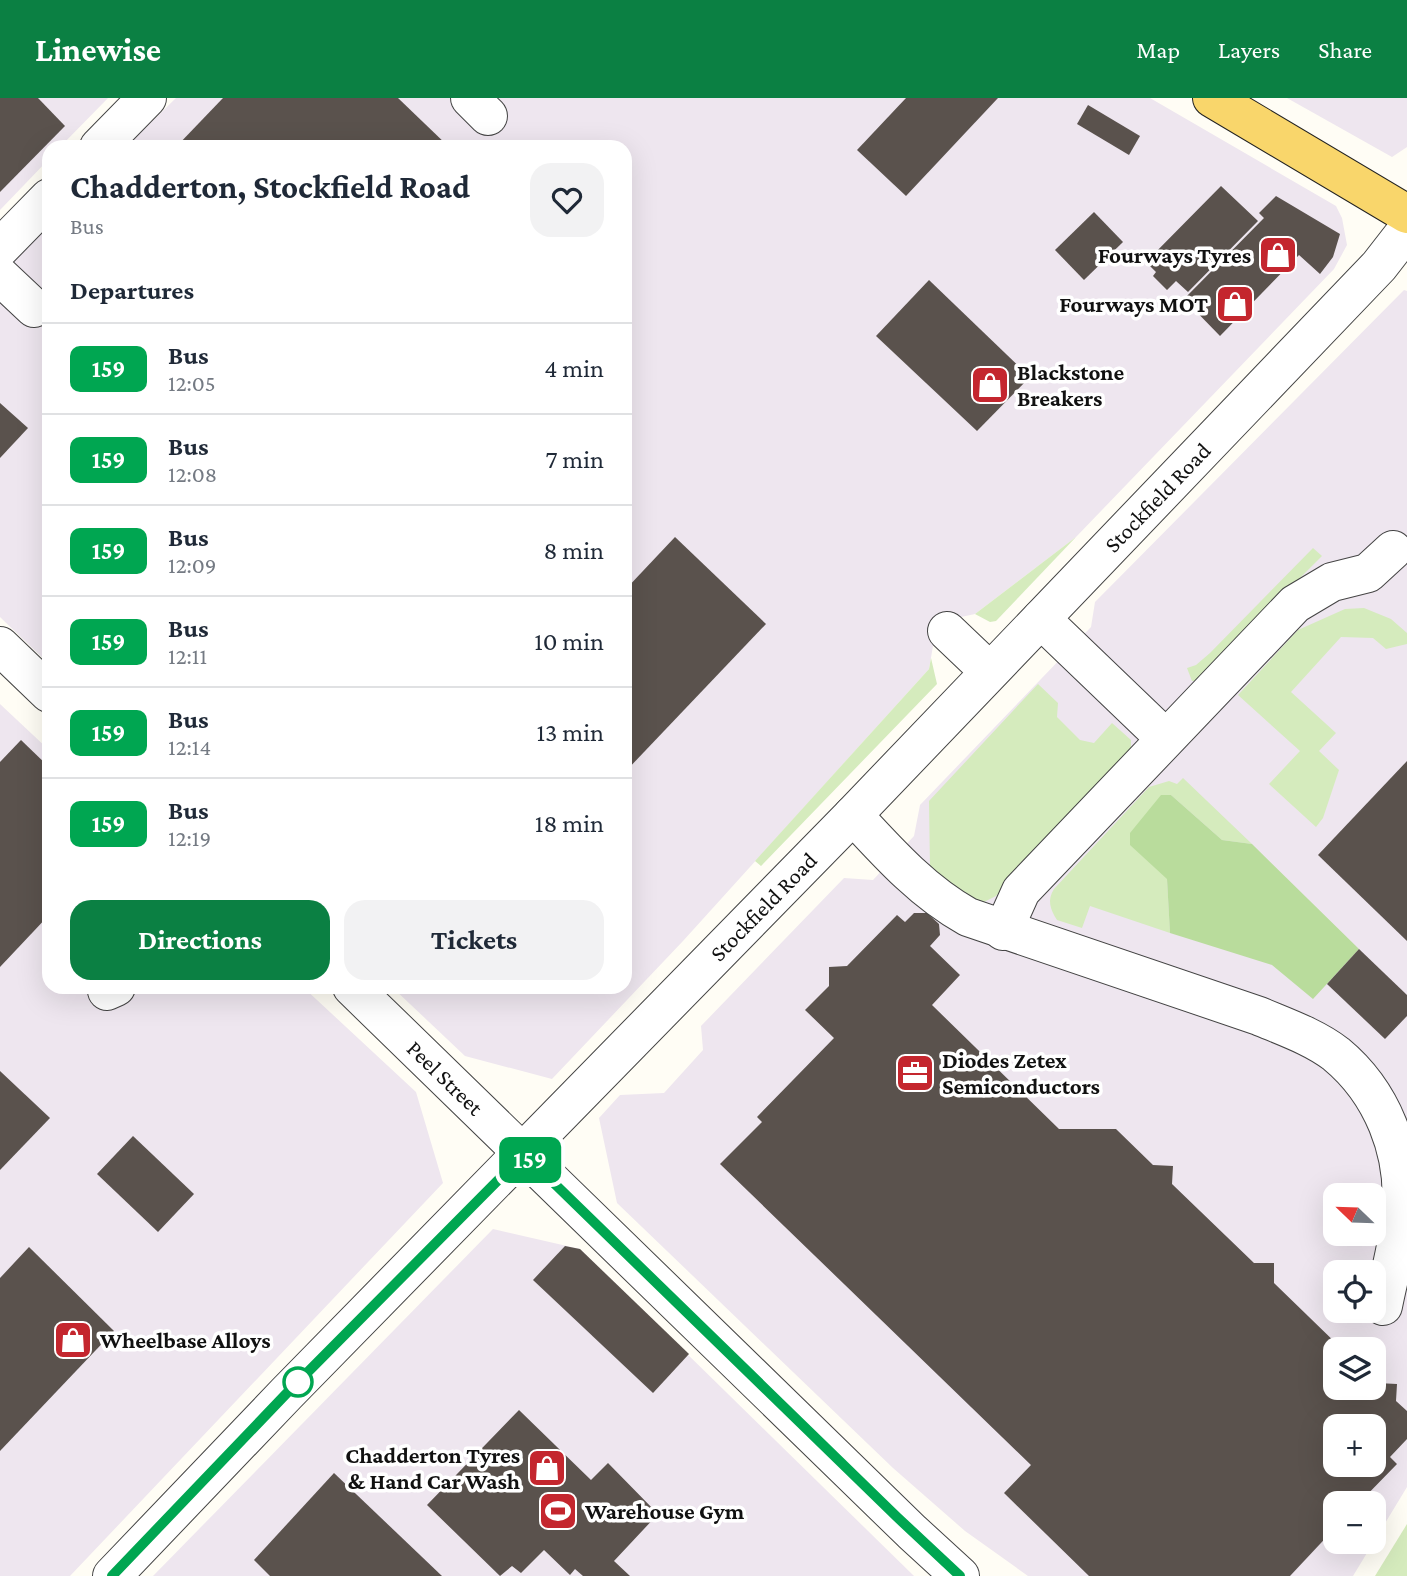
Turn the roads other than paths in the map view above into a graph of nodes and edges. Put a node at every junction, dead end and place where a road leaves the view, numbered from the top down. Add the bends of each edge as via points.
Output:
1 (147, 98) edge
2 (1212, 98) edge
3 (106, 140) edge
4 (42, 205) edge
5 (1407, 214) edge
6 (1407, 230) edge
7 (0, 248) edge
8 (0, 276) edge
9 (34, 308) dead end
10 (1393, 550) dead end
11 (1041, 619) junction
12 (947, 631) dead end
13 (0, 646) edge
14 (989, 671) junction
15 (42, 686) edge
16 (1166, 738) junction
17 (853, 816) junction
18 (1003, 930) junction
19 (359, 994) edge
20 (524, 1154) junction
21 (1386, 1290) edge
22 (113, 1576) edge
23 (960, 1576) edge

1 - 3 street
2 - 5 main road
4 - 7 street
6 - 11 street, Stockfield Road via 1379,266
8 - 9 street
10 - 16 street via 1368,573 1332,582 1295,604
11 - 14 street, Stockfield Road
11 - 16 street
12 - 14 street
13 - 15 street
14 - 17 street, Stockfield Road
16 - 18 street via 1021,891
17 - 18 street via 944,904
17 - 20 street, Stockfield Road
18 - 21 street via 1259,1016 1335,1054 1364,1083 1385,1116 1397,1148 1401,1212
19 - 20 street, Peel Street
20 - 22 street, Stockfield Road
20 - 23 street, Peel Street

